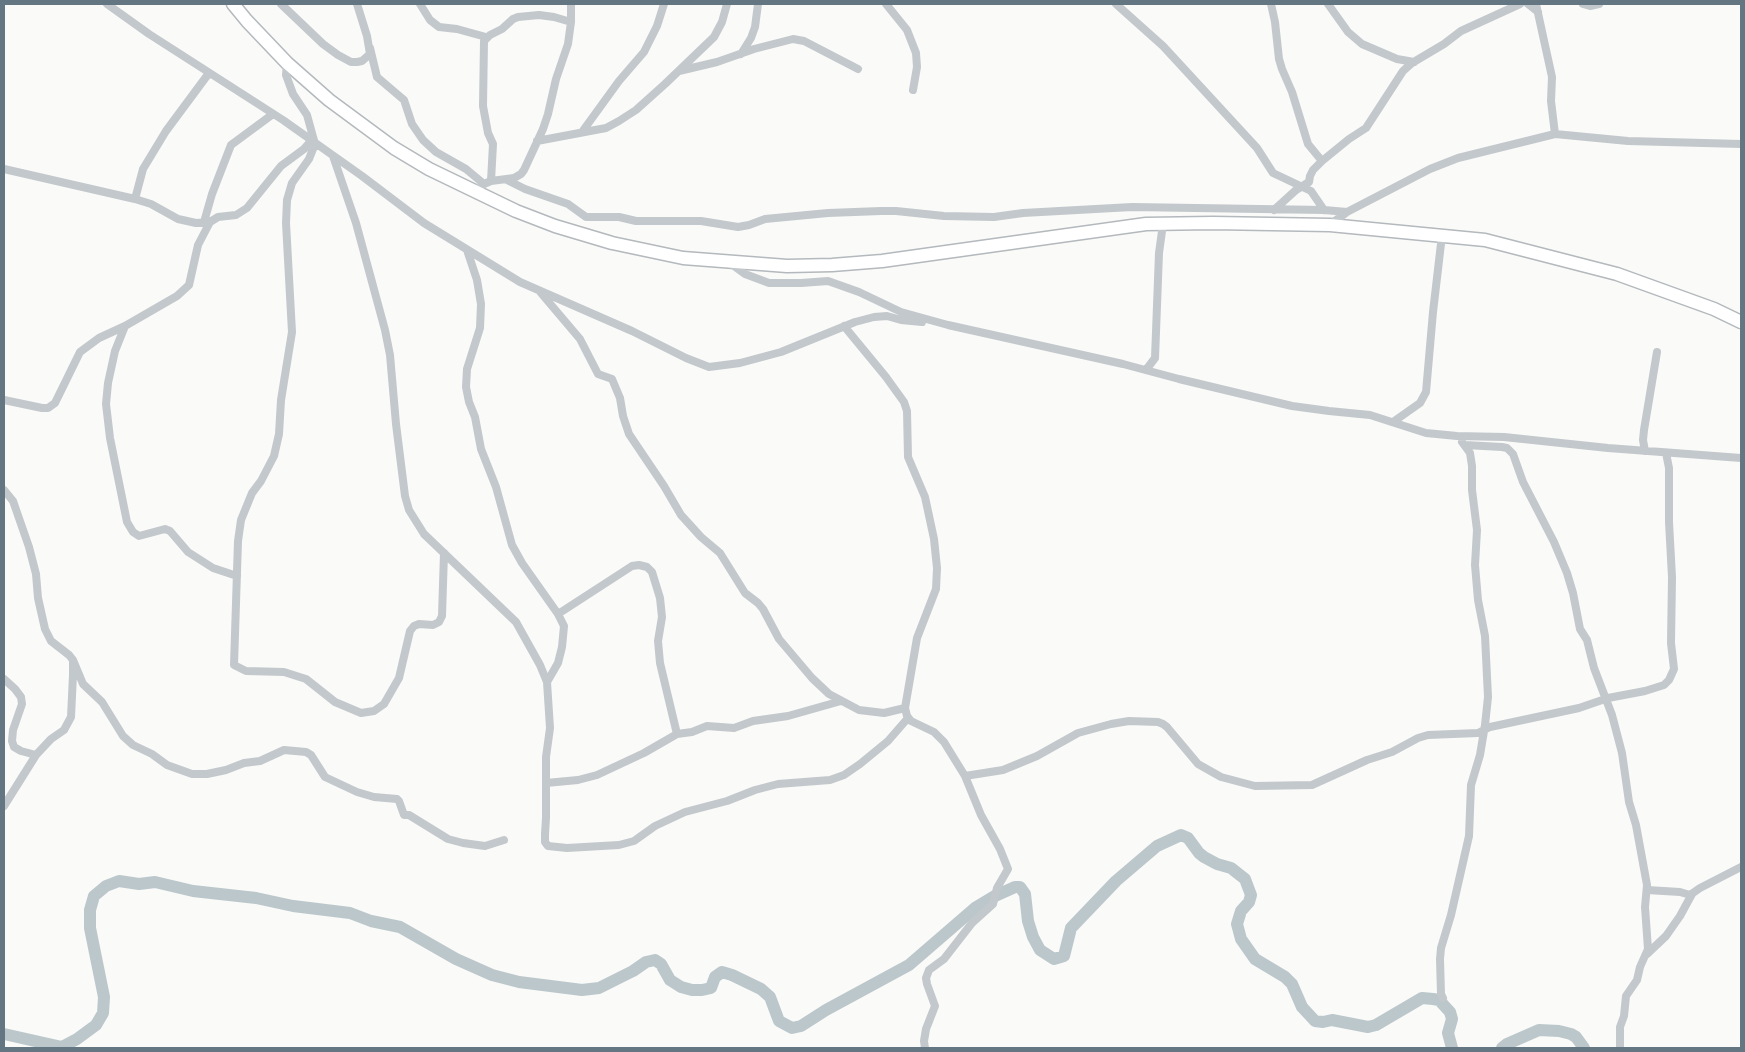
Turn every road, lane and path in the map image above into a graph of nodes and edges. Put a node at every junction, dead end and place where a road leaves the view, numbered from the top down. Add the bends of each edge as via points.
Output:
1 (107, 4) edge
2 (224, 4) edge
3 (233, 4) edge
4 (281, 4) edge
5 (357, 4) edge
6 (420, 4) edge
7 (571, 4) edge
8 (664, 4) edge
9 (727, 4) edge
10 (758, 4) edge
11 (886, 4) edge
12 (1116, 4) edge
13 (1271, 4) edge
14 (1328, 4) edge
15 (1520, 4) edge
16 (1528, 4) edge
17 (1583, 4) edge
18 (1599, 4) edge
19 (1537, 8) edge
20 (247, 22) junction
21 (571, 22) junction
22 (486, 37) junction
23 (370, 48) junction
24 (741, 54) junction
25 (1414, 62) junction
26 (287, 63) junction
27 (858, 69) dead end
28 (679, 71) junction
29 (209, 73) junction
30 (914, 90) dead end
31 (273, 114) junction
32 (582, 132) junction
33 (1555, 134) junction
34 (537, 141) junction
35 (313, 143) junction
36 (1741, 144) edge
37 (333, 156) junction
38 (1322, 161) junction
39 (4, 169) edge
40 (507, 180) junction
41 (488, 182) junction
42 (1302, 187) junction
43 (473, 192) junction
44 (135, 199) junction
45 (1274, 210) junction
46 (1324, 210) junction
47 (1346, 212) junction
48 (207, 222) junction
49 (1163, 224) junction
50 (1330, 225) junction
51 (1442, 235) junction
52 (468, 250) junction
53 (728, 262) junction
54 (540, 291) junction
55 (1741, 322) edge
56 (944, 324) junction
57 (125, 326) junction
58 (844, 326) junction
59 (1657, 352) dead end
60 (1146, 370) junction
61 (4, 400) edge
62 (1393, 422) junction
63 (1457, 436) junction
64 (1464, 445) junction
65 (1645, 451) junction
66 (1666, 453) junction
67 (1741, 458) edge
68 (4, 490) edge
69 (444, 553) junction
70 (237, 576) junction
71 (558, 614) junction
72 (73, 660) junction
73 (4, 679) edge
74 (547, 682) junction
75 (1606, 699) junction
76 (841, 702) junction
77 (905, 708) junction
78 (908, 718) junction
79 (1484, 730) junction
80 (677, 734) junction
81 (36, 755) junction
82 (965, 776) junction
83 (546, 783) junction
84 (4, 806) edge
85 (504, 840) dead end
86 (1741, 867) edge
87 (1647, 890) junction
88 (1692, 894) junction
89 (1647, 954) junction
90 (1443, 998) dead end
91 (926, 1048) edge
92 (1620, 1048) edge

1 - 29 street
2 - 20 street
3 - 20 highway
4 - 23 street via 323,44 352,62 367,58
5 - 23 street
6 - 22 street via 439,27
7 - 21 street
8 - 32 street via 644,52
9 - 28 street via 714,37
10 - 24 street via 751,38
11 - 30 street via 907,30 916,53
12 - 42 street via 1163,46 1257,148 1273,173
13 - 38 street via 1282,69 1308,144
14 - 25 street via 1348,32 1362,44 1397,59
15 - 25 street via 1461,30
16 - 19 street
17 - 18 street
19 - 33 street via 1552,77
20 - 26 highway
21 - 22 street via 539,15 518,17
21 - 34 street via 568,44
22 - 41 street via 482,100 493,144
23 - 41 street via 377,77 404,100 412,124 423,140 436,152
24 - 27 street via 798,39
24 - 28 street
25 - 38 street via 1403,71 1366,128
26 - 35 street via 286,75 293,94 307,115
26 - 43 highway via 329,100 394,148
28 - 32 street via 619,121 606,128
29 - 31 street
29 - 44 street via 166,131 143,169
31 - 35 street
31 - 48 street via 232,146 212,194
32 - 34 street
33 - 36 street via 1628,141
33 - 47 street via 1458,158
34 - 40 street via 521,174
35 - 37 street
35 - 48 street via 281,166 247,208 236,215
35 - 70 street via 309,159 292,183 287,200 292,332 278,434 274,456 252,493 241,520
37 - 52 street via 424,223
37 - 69 street via 356,223 385,330 404,496 424,534
38 - 42 street
39 - 44 street
40 - 41 street
40 - 45 street via 568,204 586,217 701,221 738,226 765,219 881,211 994,217 1132,207
41 - 43 street
42 - 45 street
42 - 46 street via 1311,191
43 - 53 highway via 555,226 612,243 683,258
44 - 48 street via 178,219
45 - 46 street
46 - 47 street
47 - 50 street
48 - 57 street via 189,285
49 - 50 highway
49 - 53 highway via 882,261 787,266
49 - 60 street via 1155,358
50 - 51 highway
51 - 55 highway via 1485,240 1616,274
51 - 62 street via 1426,392 1420,403
52 - 54 street
52 - 71 street via 481,304 480,328 467,369 469,402 512,545
53 - 56 street via 745,274 769,283 828,280 901,312
54 - 58 street via 709,367 781,352
54 - 76 street via 580,339 598,374 612,379 629,434 681,515 720,553 745,593 758,602 779,639 812,678
56 - 58 street via 886,316
56 - 60 street
57 - 61 street via 99,338 80,352 55,403 48,408
57 - 70 street via 110,375 106,404 127,522 139,536 165,529 170,531 188,552 214,568
58 - 77 street via 904,402 908,457 926,497 934,539 936,589 917,638
59 - 65 street via 1644,430
60 - 62 street via 1292,406 1370,415
62 - 63 street via 1426,433
63 - 64 street
63 - 65 street via 1504,437
64 - 75 street via 1502,447 1513,454 1567,573 1580,629 1587,640
64 - 79 street via 1470,453 1472,466 1477,530 1475,564 1488,697
65 - 66 street
66 - 67 street
66 - 75 street via 1672,577 1672,674 1664,684
68 - 72 street via 13,501 29,548 45,629 51,641
69 - 70 street via 442,616 439,622 414,626 393,691 374,711 361,713 335,702 306,680 284,672 246,671 234,665
69 - 74 street via 516,622
71 - 74 street via 564,626 562,647 558,663
71 - 80 street via 632,566 647,566 660,598 660,663
72 - 81 street via 71,716 64,730
72 - 85 street via 83,684 102,702 123,736 167,765 192,774 207,774 260,761 284,750 306,752 325,777 374,798 397,799 404,815 448,839 486,846
73 - 81 street via 21,696 22,704 12,741 14,747
74 - 83 street via 550,728
75 - 79 street
75 - 87 street via 1622,753
76 - 77 street via 859,710 884,713
76 - 80 street via 734,728 708,726
77 - 78 street
78 - 82 street via 939,736
78 - 83 street via 872,755 844,775 830,780 786,783 755,790 685,812 655,826 634,841 619,845 548,846 545,842
79 - 82 street via 1472,734 1428,735 1312,785 1269,787 1221,777 1198,764 1163,724 1129,721 1078,734 1003,770
79 - 90 street via 1471,785 1469,836 1452,915 1441,948
80 - 83 street via 597,776
81 - 84 street
82 - 91 street via 1008,869 997,888 993,904 929,970 926,978 935,1006 926,1029
86 - 88 street
87 - 88 street
87 - 89 street
88 - 89 street via 1670,932
89 - 92 street via 1637,980 1626,996

